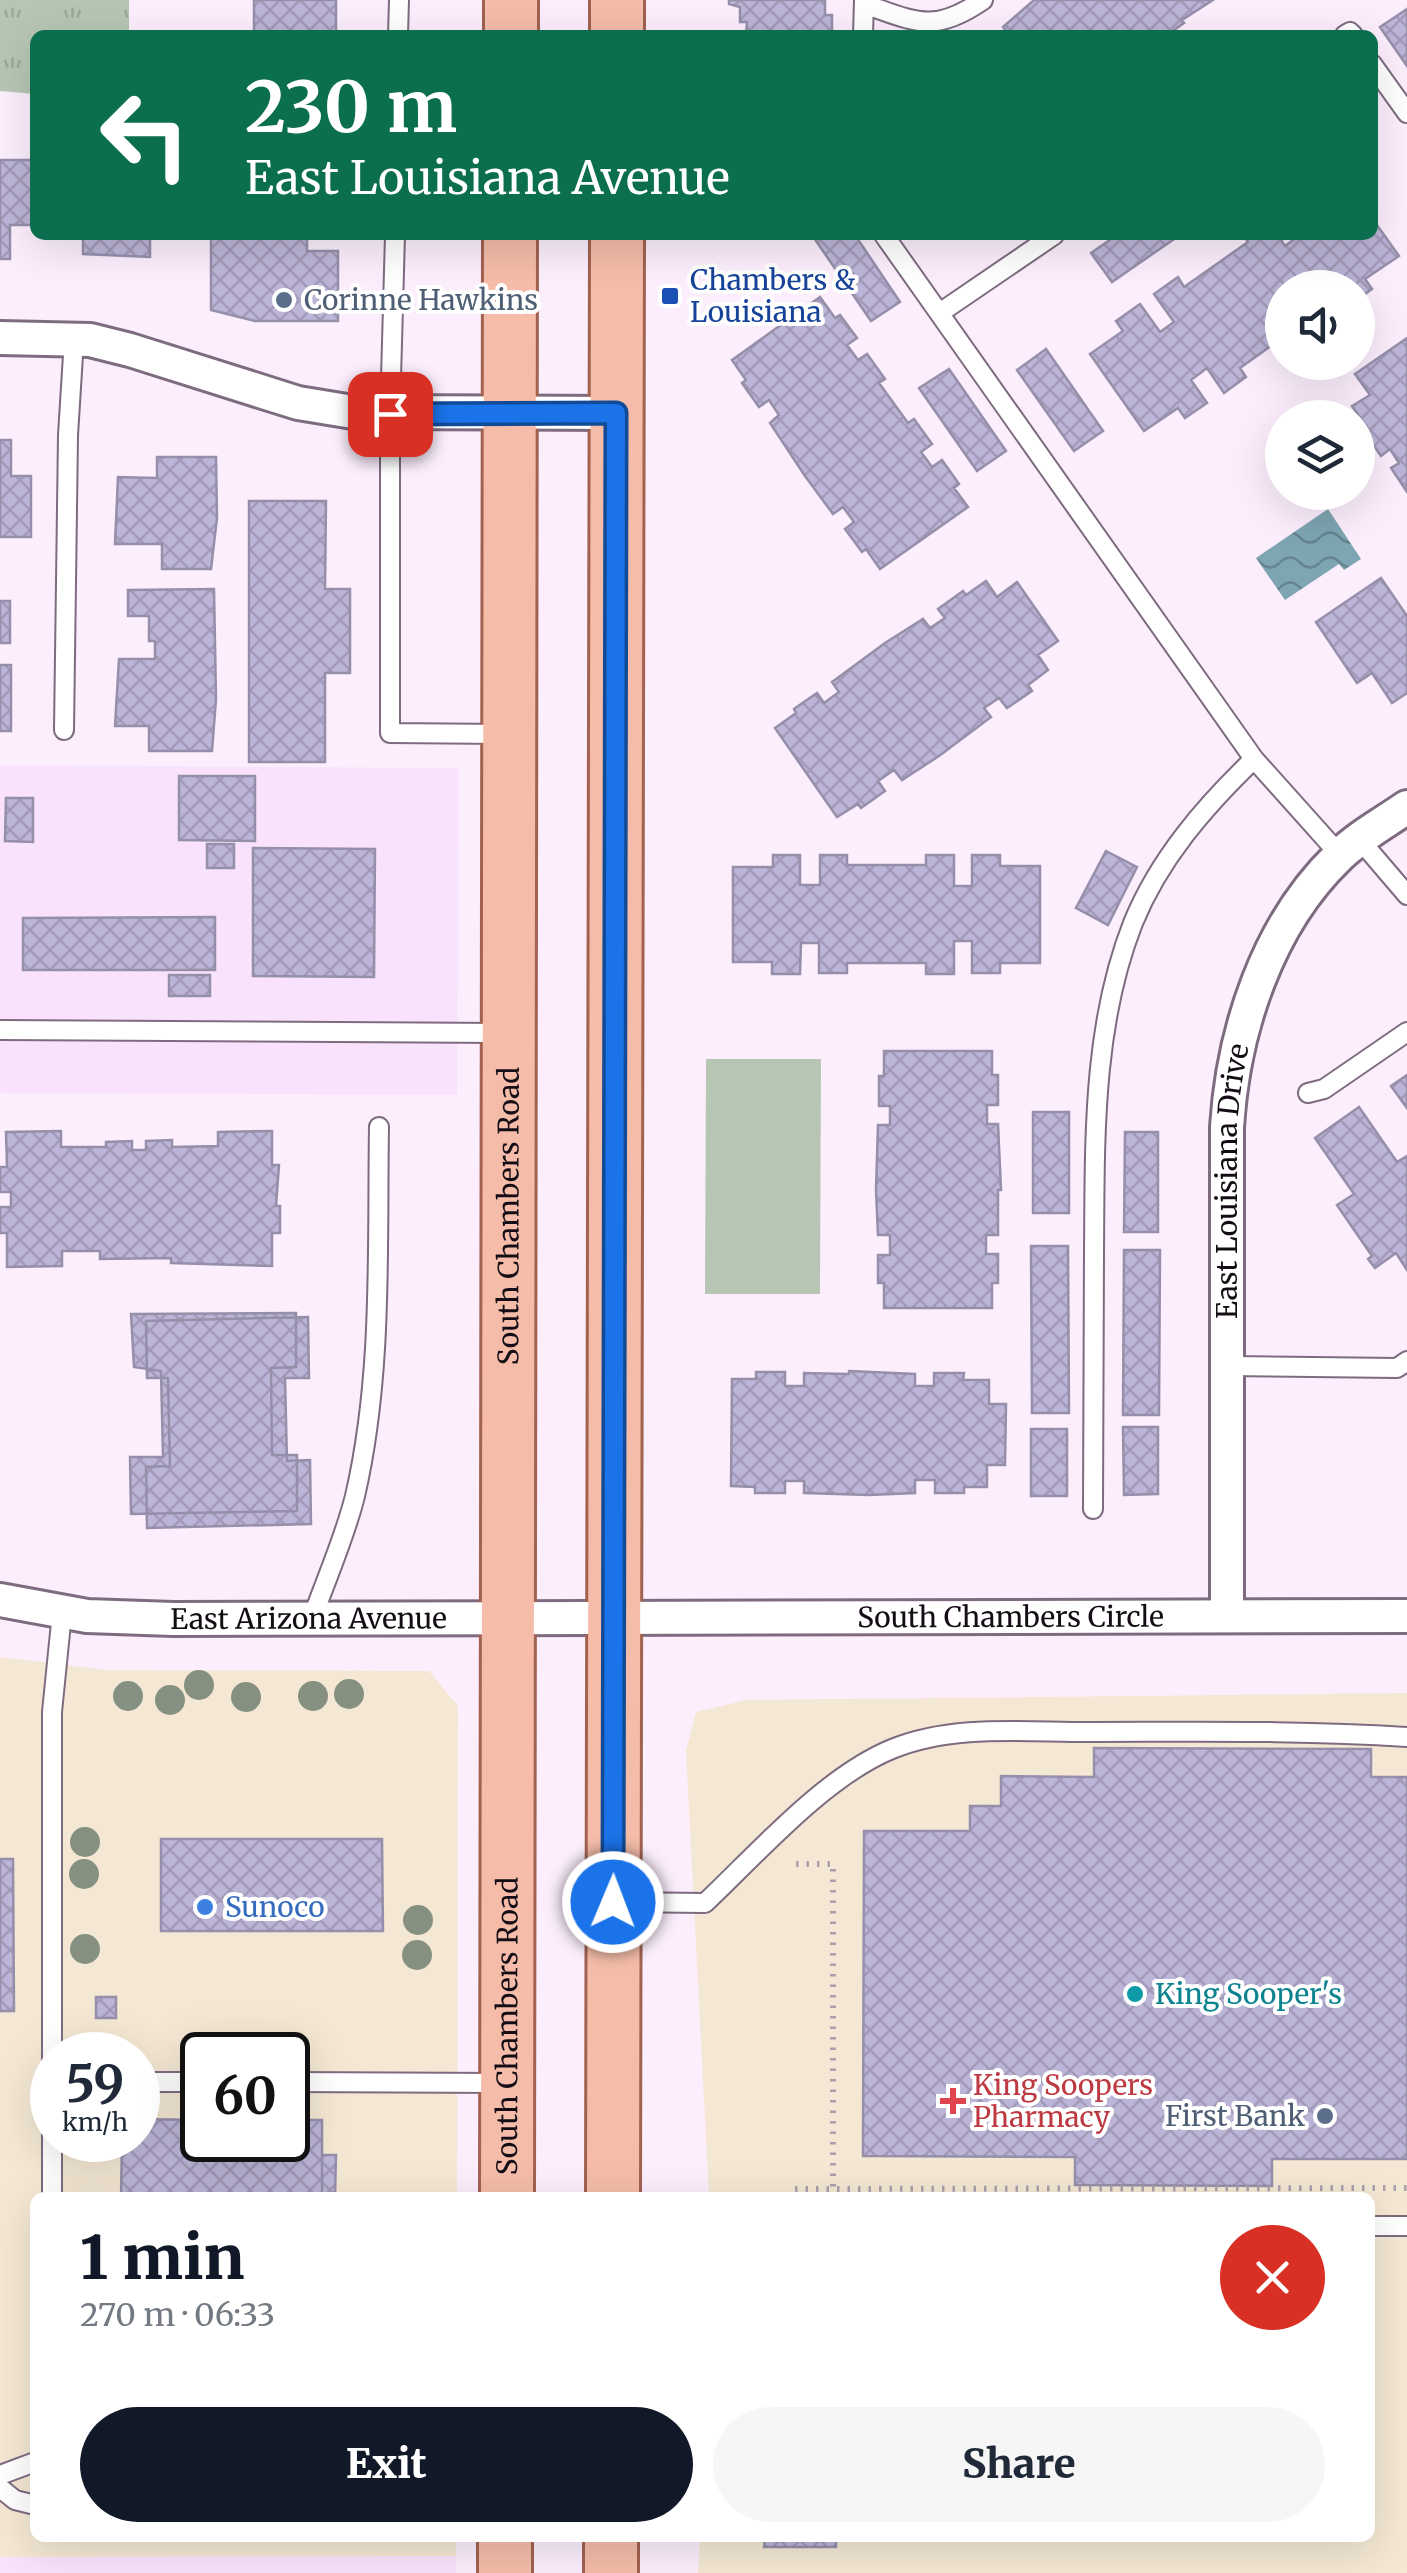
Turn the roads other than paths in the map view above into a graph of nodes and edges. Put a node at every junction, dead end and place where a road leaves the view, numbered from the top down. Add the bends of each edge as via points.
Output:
1 (398, 0) edge
2 (511, 0) edge
3 (617, 0) edge
4 (983, 0) edge
5 (864, 2) edge
6 (398, 30) edge
7 (511, 30) edge
8 (617, 30) edge
9 (863, 30) edge
10 (1378, 72) edge
11 (1407, 113) edge
12 (395, 240) edge
13 (510, 240) edge
14 (617, 240) edge
15 (888, 240) edge
16 (1047, 240) edge
17 (941, 312) junction
18 (0, 338) edge
19 (74, 339) junction
20 (510, 413) junction
21 (616, 413) junction
22 (390, 414) junction
23 (64, 730) dead end
24 (510, 734) junction
25 (1254, 759) junction
26 (1407, 807) edge
27 (1350, 848) junction
28 (1407, 894) edge
29 (0, 1030) edge
30 (1407, 1032) edge
31 (509, 1033) junction
32 (1308, 1093) dead end
33 (379, 1127) dead end
34 (1228, 1366) junction
35 (1404, 1370) edge
36 (1094, 1509) dead end
37 (0, 1600) edge
38 (62, 1613) junction
39 (1227, 1616) junction
40 (1407, 1616) edge
41 (312, 1619) junction
42 (507, 1619) junction
43 (616, 1619) junction
44 (1407, 1737) edge
45 (613, 1902) junction
46 (52, 2032) edge
47 (310, 2082) edge
48 (507, 2084) junction
49 (52, 2162) edge
50 (52, 2192) edge
51 (506, 2192) edge
52 (613, 2192) edge
53 (1375, 2226) edge
54 (1407, 2226) edge
55 (30, 2464) edge
56 (0, 2476) edge
57 (0, 2488) edge
58 (30, 2504) edge
59 (611, 2542) edge
60 (611, 2573) edge

1 - 6 lane
2 - 7 main road
3 - 8 main road
4 - 5 lane via 936,24
5 - 9 lane
10 - 11 lane
12 - 22 lane
13 - 20 main road, South Chambers Road
14 - 21 main road
15 - 17 lane
16 - 17 lane
17 - 25 lane
18 - 19 street
19 - 22 street via 313,406
19 - 23 lane
20 - 21 street
20 - 22 street
20 - 24 main road, South Chambers Road
21 - 43 main road
22 - 24 lane via 390,733
24 - 31 main road, South Chambers Road
25 - 27 lane
25 - 36 lane via 1169,856 1134,920 1109,1005 1095,1159
26 - 27 street, East Louisiana Drive
27 - 28 lane
27 - 34 street, East Louisiana Drive via 1306,896 1266,966 1237,1051 1228,1127
29 - 31 lane
30 - 32 lane via 1324,1090
31 - 42 main road, South Chambers Road
33 - 41 lane via 368,1425 354,1499
34 - 35 lane
34 - 39 street, East Louisiana Drive
37 - 38 street, East Arizona Avenue
38 - 41 street, East Arizona Avenue
38 - 46 lane via 52,1712
39 - 40 street, South Chambers Circle
39 - 43 street, South Chambers Circle
41 - 42 street, East Arizona Avenue
42 - 43 street, East Arizona Avenue
42 - 48 main road, South Chambers Road
43 - 45 main road
44 - 45 lane via 990,1732 926,1739 890,1750 838,1781 704,1903
45 - 52 main road
47 - 48 lane
48 - 51 main road, South Chambers Road
49 - 50 lane
53 - 54 lane
55 - 56 lane
57 - 58 lane
59 - 60 main road

